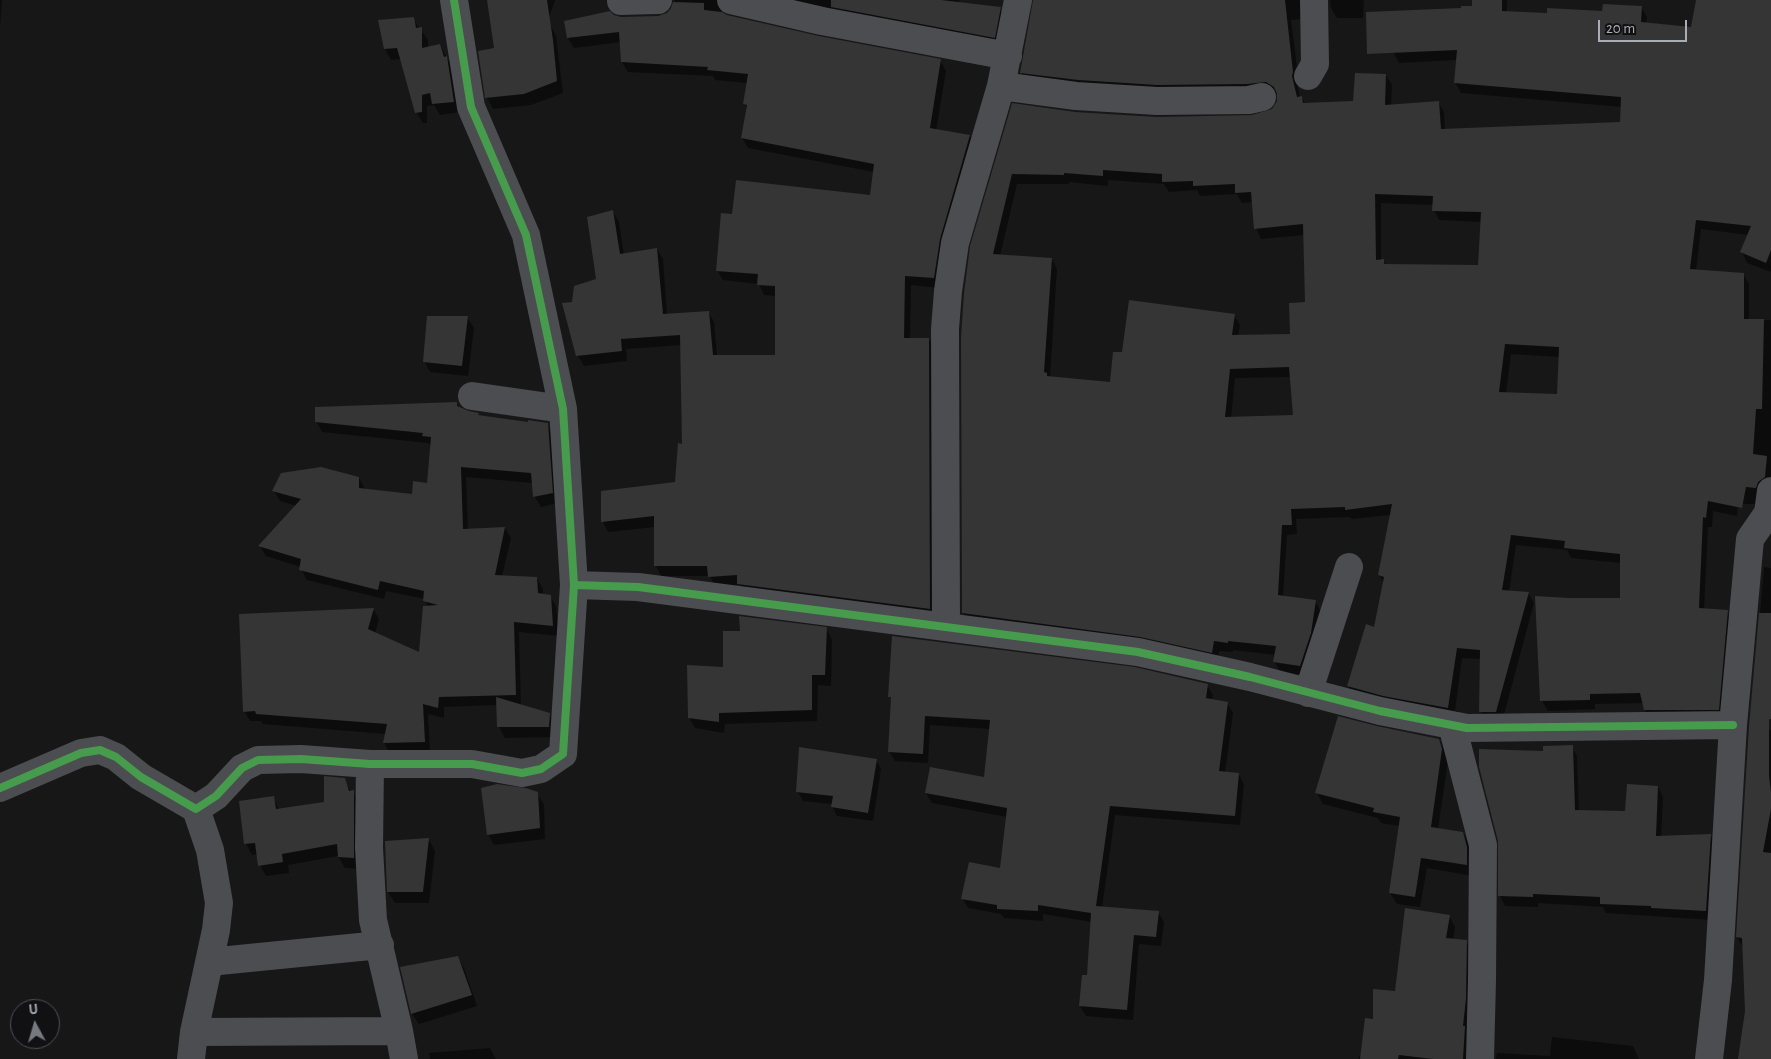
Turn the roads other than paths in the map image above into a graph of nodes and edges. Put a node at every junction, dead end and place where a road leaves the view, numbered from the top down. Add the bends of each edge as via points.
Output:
1 (454, 0) edge
2 (658, 0) edge
3 (731, 0) edge
4 (1018, 0) edge
5 (1314, 0) edge
6 (621, 1) edge
7 (1008, 56) junction
8 (1308, 76) dead end
9 (1001, 86) junction
10 (1262, 97) dead end
11 (472, 396) dead end
12 (563, 409) junction
13 (1770, 506) edge
14 (1349, 566) dead end
15 (574, 585) junction
16 (946, 626) junction
17 (1308, 693) junction
18 (1452, 725) junction
19 (1732, 725) junction
20 (370, 764) junction
21 (0, 788) edge
22 (196, 810) junction
23 (380, 945) junction
24 (209, 962) junction
25 (399, 1031) junction
26 (194, 1032) junction
27 (192, 1059) edge
28 (404, 1059) edge
29 (1480, 1059) edge
30 (1709, 1059) edge

1 - 12 street via 471,107 526,235
2 - 6 street
3 - 7 street via 822,22
4 - 7 street
5 - 8 street via 1315,64
7 - 9 street
9 - 10 street via 1158,102
9 - 16 street via 955,243 948,291 945,329
11 - 12 street
12 - 15 street
13 - 19 street via 1750,539
14 - 17 street
15 - 16 street via 638,587
15 - 20 street via 563,754 541,769 522,773 472,764
16 - 17 street via 1138,652
17 - 18 street
18 - 19 street via 1468,728
18 - 29 street via 1483,845
19 - 30 street via 1718,980
20 - 22 street via 258,760 242,768 216,796
20 - 23 street via 369,848 373,920
21 - 22 street via 81,753 100,750 116,757 141,777
22 - 24 street via 210,850 219,903
23 - 24 street
23 - 25 street
24 - 26 street
25 - 26 street
25 - 28 street
26 - 27 street

